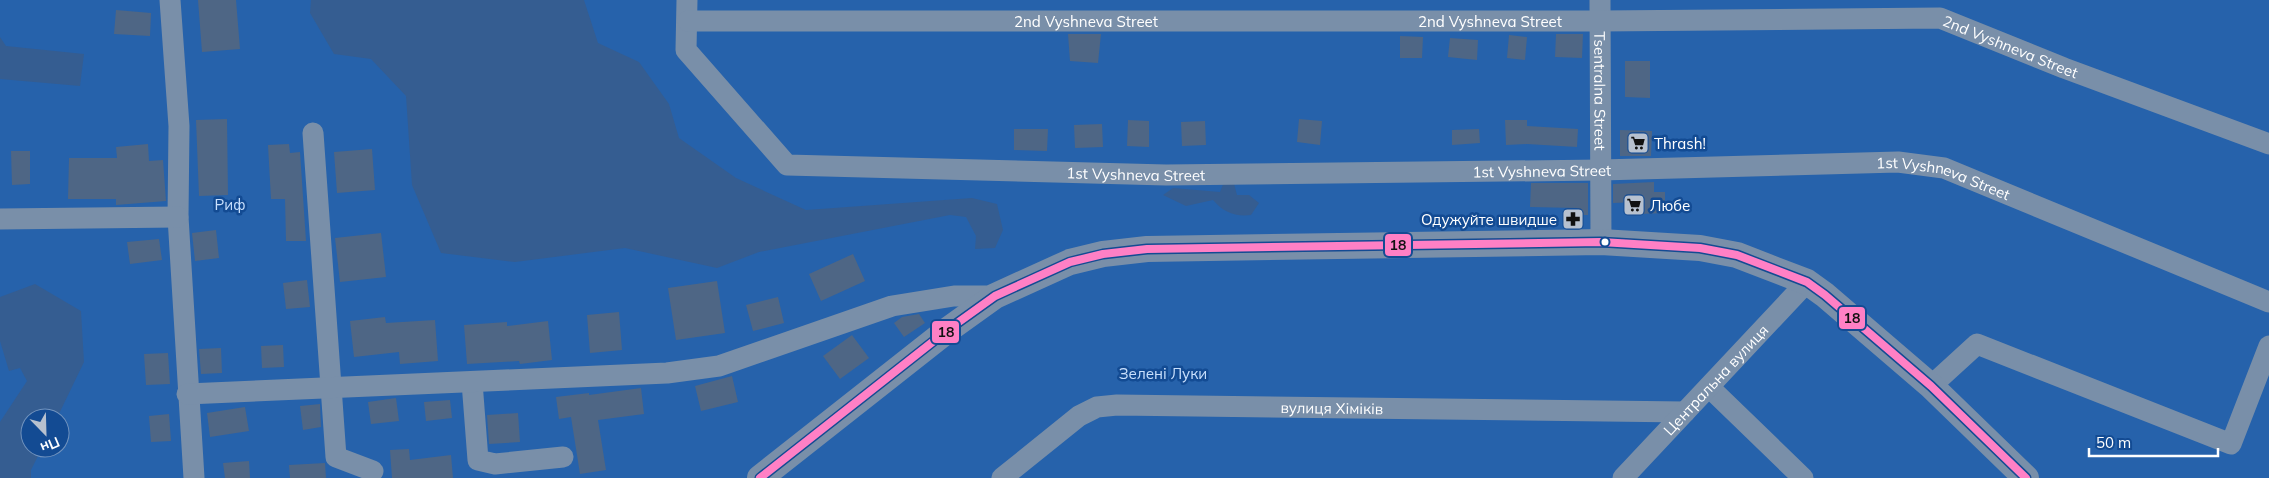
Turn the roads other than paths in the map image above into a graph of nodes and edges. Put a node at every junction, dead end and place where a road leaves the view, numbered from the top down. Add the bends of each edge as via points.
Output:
1 (170, 0) edge
2 (1600, 0) edge
3 (688, 10) edge
4 (1600, 21) junction
5 (314, 133) dead end
6 (2269, 144) edge
7 (1601, 170) junction
8 (178, 217) junction
9 (0, 219) edge
10 (1601, 242) junction
11 (1807, 282) junction
12 (995, 296) junction
13 (2269, 302) edge
14 (2269, 346) edge
15 (472, 382) junction
16 (1931, 386) junction
17 (1709, 387) junction
18 (330, 388) junction
19 (188, 394) junction
20 (1685, 412) junction
21 (563, 457) dead end
22 (373, 471) dead end
23 (194, 478) edge
24 (760, 478) edge
25 (1002, 478) edge
26 (1623, 478) edge
27 (1803, 478) edge
28 (2026, 478) edge

1 - 8 street via 179,126
2 - 4 street, Tsentralna Street
3 - 4 street, 2nd Vyshneva Street
3 - 7 street, 1st Vyshneva Street via 686,50 787,165 1166,175
4 - 6 street, 2nd Vyshneva Street via 1940,18
4 - 7 street, Tsentralna Street
5 - 18 street
7 - 10 street, Tsentralna Street
7 - 13 street, 1st Vyshneva Street via 1898,162 1944,168
8 - 9 street
8 - 19 street
10 - 11 street via 1700,248 1737,255
10 - 12 street via 1147,249 1070,262
11 - 16 street
11 - 17 street, Центральна вулиця
12 - 15 street via 954,296 892,306 720,366 667,373
12 - 24 street
14 - 16 street via 2231,444 1977,344
15 - 18 street
15 - 21 street via 478,460 495,464
16 - 28 street
17 - 20 street, Центральна вулиця
17 - 27 street
18 - 19 street
18 - 22 street via 336,457
19 - 23 street
20 - 25 street, вулиця Хіміків via 1117,405 1097,407 1079,416
20 - 26 street, Центральна вулиця

